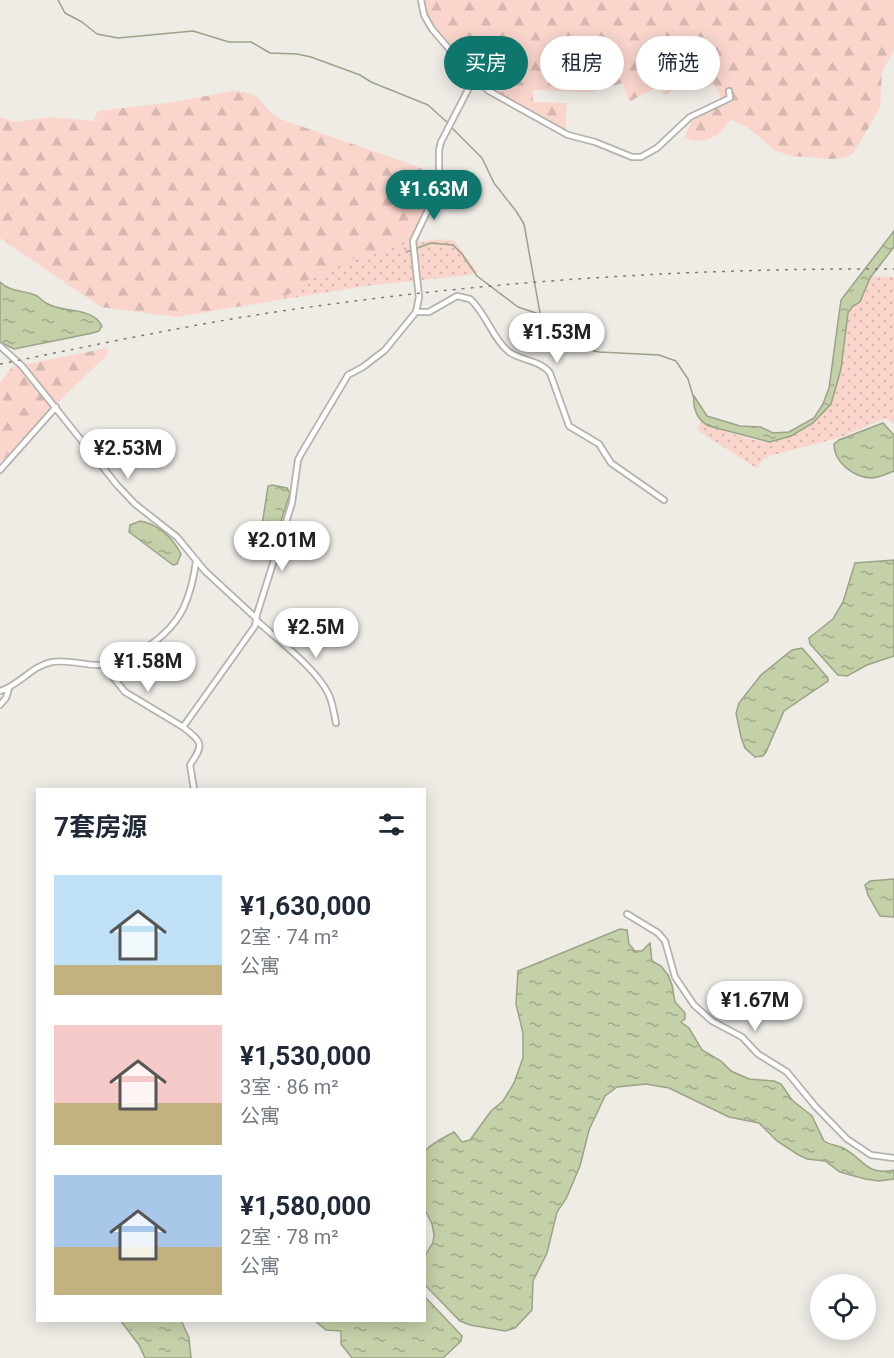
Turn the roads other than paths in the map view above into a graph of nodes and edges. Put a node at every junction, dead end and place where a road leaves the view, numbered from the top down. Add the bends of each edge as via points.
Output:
1 (422, 0) edge
2 (444, 43) edge
3 (468, 90) edge
4 (490, 90) edge
5 (729, 91) dead end
6 (416, 312) junction
7 (0, 346) edge
8 (56, 407) junction
9 (0, 470) edge
10 (664, 500) dead end
11 (196, 561) junction
12 (256, 619) junction
13 (103, 665) junction
14 (9, 688) junction
15 (0, 691) edge
16 (0, 705) edge
17 (336, 723) dead end
18 (183, 728) junction
19 (194, 788) edge
20 (627, 914) dead end
21 (894, 1158) edge

1 - 2 street via 429,25
3 - 6 street via 441,142 439,188 413,241
4 - 5 street via 568,135 634,158 657,148 690,117 730,98
6 - 10 street via 429,312 457,296 470,299 504,347 550,373 569,426 599,444 611,463
6 - 12 street via 385,350 348,375 301,454 292,503
7 - 8 street
8 - 9 street
8 - 11 street via 117,485 144,513 181,540
11 - 12 street
11 - 13 street via 184,608 162,635 140,653
12 - 17 street via 305,664 325,689
12 - 18 street via 253,630
13 - 14 street via 51,662 35,668
13 - 18 street via 125,692
14 - 15 street
14 - 16 street
18 - 19 street via 200,743 190,765
20 - 21 street via 665,941 675,977 694,1005 787,1072 853,1143 872,1155

